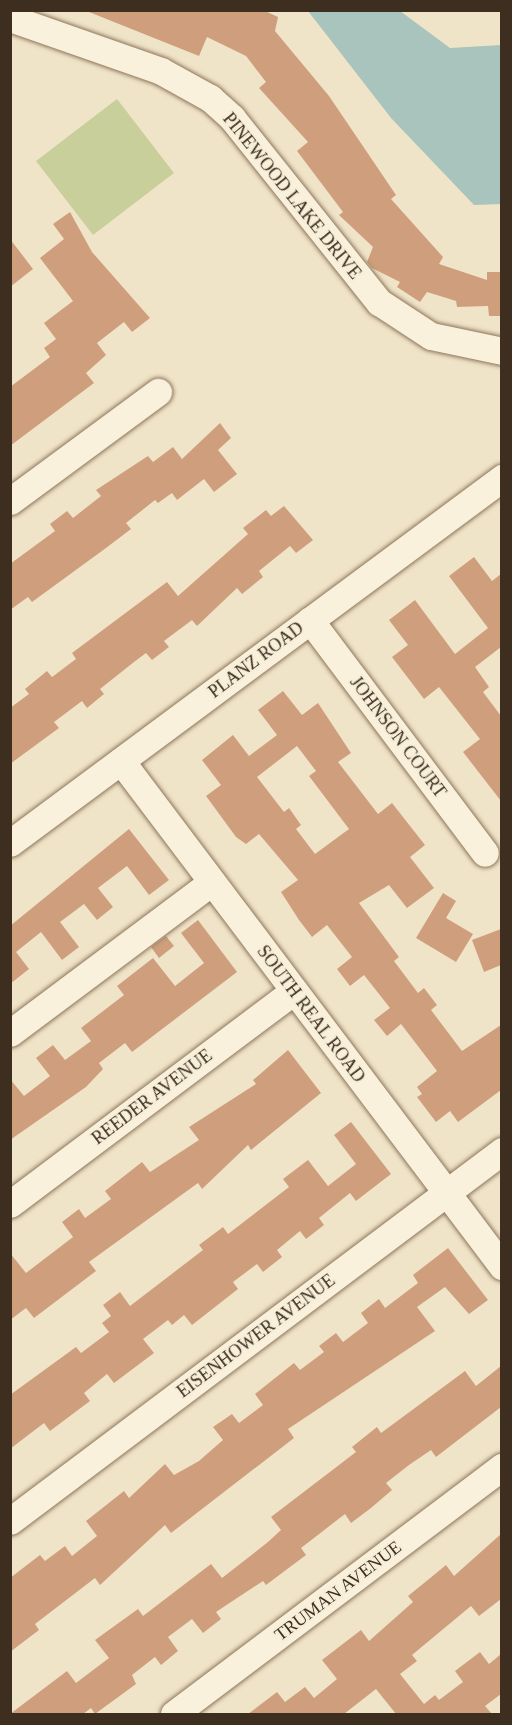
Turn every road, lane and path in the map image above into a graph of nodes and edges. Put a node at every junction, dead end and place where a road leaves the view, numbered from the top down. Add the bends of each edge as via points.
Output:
1 (10, 18) edge
2 (501, 351) edge
3 (158, 392) dead end
4 (500, 482) edge
5 (10, 501) edge
6 (310, 620) junction
7 (121, 761) junction
8 (10, 843) edge
9 (485, 853) dead end
10 (212, 882) junction
11 (294, 991) junction
12 (10, 1034) edge
13 (501, 1151) edge
14 (446, 1193) junction
15 (10, 1204) edge
16 (501, 1266) edge
17 (501, 1467) edge
18 (10, 1521) edge
19 (174, 1714) edge

1 - 2 street, PINEWOOD LAKE DRIVE via 161,71 210,98 232,118 379,302 431,336
3 - 5 street
4 - 6 street, PLANZ ROAD
6 - 7 street, PLANZ ROAD
6 - 9 street, JOHNSON COURT
7 - 8 street, PLANZ ROAD
7 - 10 street, SOUTH REAL ROAD
10 - 11 street, SOUTH REAL ROAD
10 - 12 street
11 - 14 street, SOUTH REAL ROAD
11 - 15 street, REEDER AVENUE
13 - 14 street, EISENHOWER AVENUE
14 - 16 street, SOUTH REAL ROAD
14 - 18 street, EISENHOWER AVENUE
17 - 19 street, TRUMAN AVENUE

